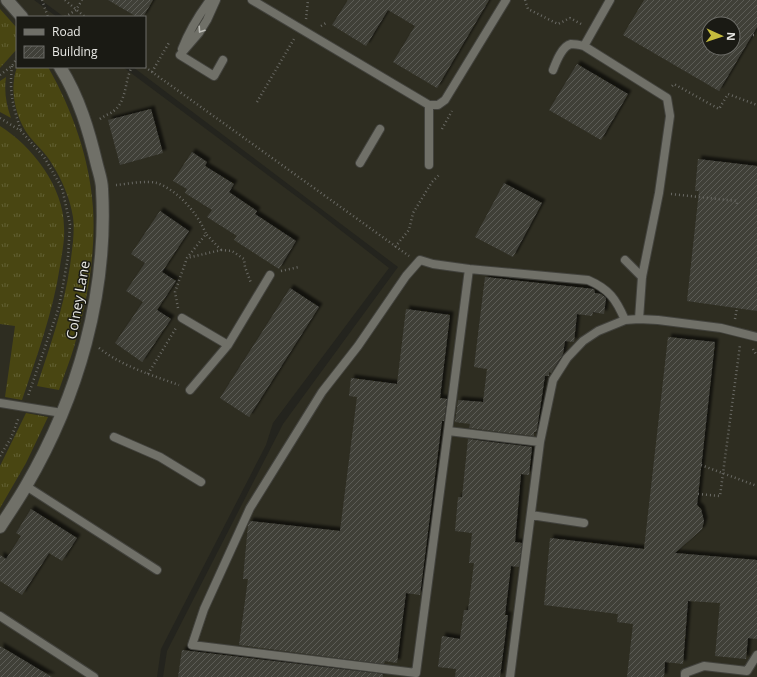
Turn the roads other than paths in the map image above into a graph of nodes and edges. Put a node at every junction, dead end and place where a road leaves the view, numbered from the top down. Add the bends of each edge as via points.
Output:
1 (7, 0) edge
2 (210, 0) edge
3 (216, 0) edge
4 (252, 0) edge
5 (506, 0) edge
6 (610, 0) edge
7 (21, 16) edge
8 (584, 46) junction
9 (180, 56) junction
10 (223, 60) dead end
11 (61, 68) edge
12 (552, 70) dead end
13 (429, 105) junction
14 (380, 129) dead end
15 (360, 163) dead end
16 (429, 165) dead end
17 (624, 260) dead end
18 (469, 269) junction
19 (270, 276) dead end
20 (642, 277) junction
21 (182, 318) dead end
22 (639, 319) junction
23 (625, 320) junction
24 (757, 337) edge
25 (228, 345) junction
26 (190, 390) road end
27 (0, 403) edge
28 (62, 413) junction
29 (448, 432) junction
30 (114, 437) dead end
31 (540, 442) junction
32 (201, 482) dead end
33 (26, 486) junction
34 (531, 515) junction
35 (584, 523) dead end
36 (0, 527) edge
37 (157, 570) dead end
38 (0, 616) edge
39 (757, 655) edge
40 (417, 675) edge
41 (94, 677) edge
42 (510, 677) edge
43 (685, 677) edge

1 - 7 street
2 - 9 lane via 198,15
3 -> 9 lane via 208,20
4 - 13 lane
5 - 13 lane via 446,100 438,105
6 - 8 lane
8 - 12 lane via 572,44 566,47
8 - 20 lane via 667,98 670,116 659,193
9 - 10 lane via 214,76
11 - 28 street, Colney Lane via 80,108 102,188 103,242 97,292 87,338
13 - 16 lane
14 - 15 lane
17 - 20 lane
18 - 23 lane via 588,280 601,286 617,302
18 - 29 lane
18 - 40 lane via 420,260 406,276 358,346 322,392 250,508 204,609 192,645
19 - 25 lane
20 - 22 lane
21 - 25 lane
22 - 23 lane
22 - 24 lane via 721,328
23 - 31 lane via 598,331 583,341 567,358 553,380
25 - 26 lane
27 - 28 lane
28 - 33 street, Colney Lane
29 - 31 lane
29 - 40 lane
30 - 32 lane via 160,457
31 - 34 lane
33 - 36 street, Colney Lane
33 - 37 lane
34 - 35 lane
34 - 42 lane
38 - 41 lane
39 - 43 lane via 747,671 704,666 685,673

